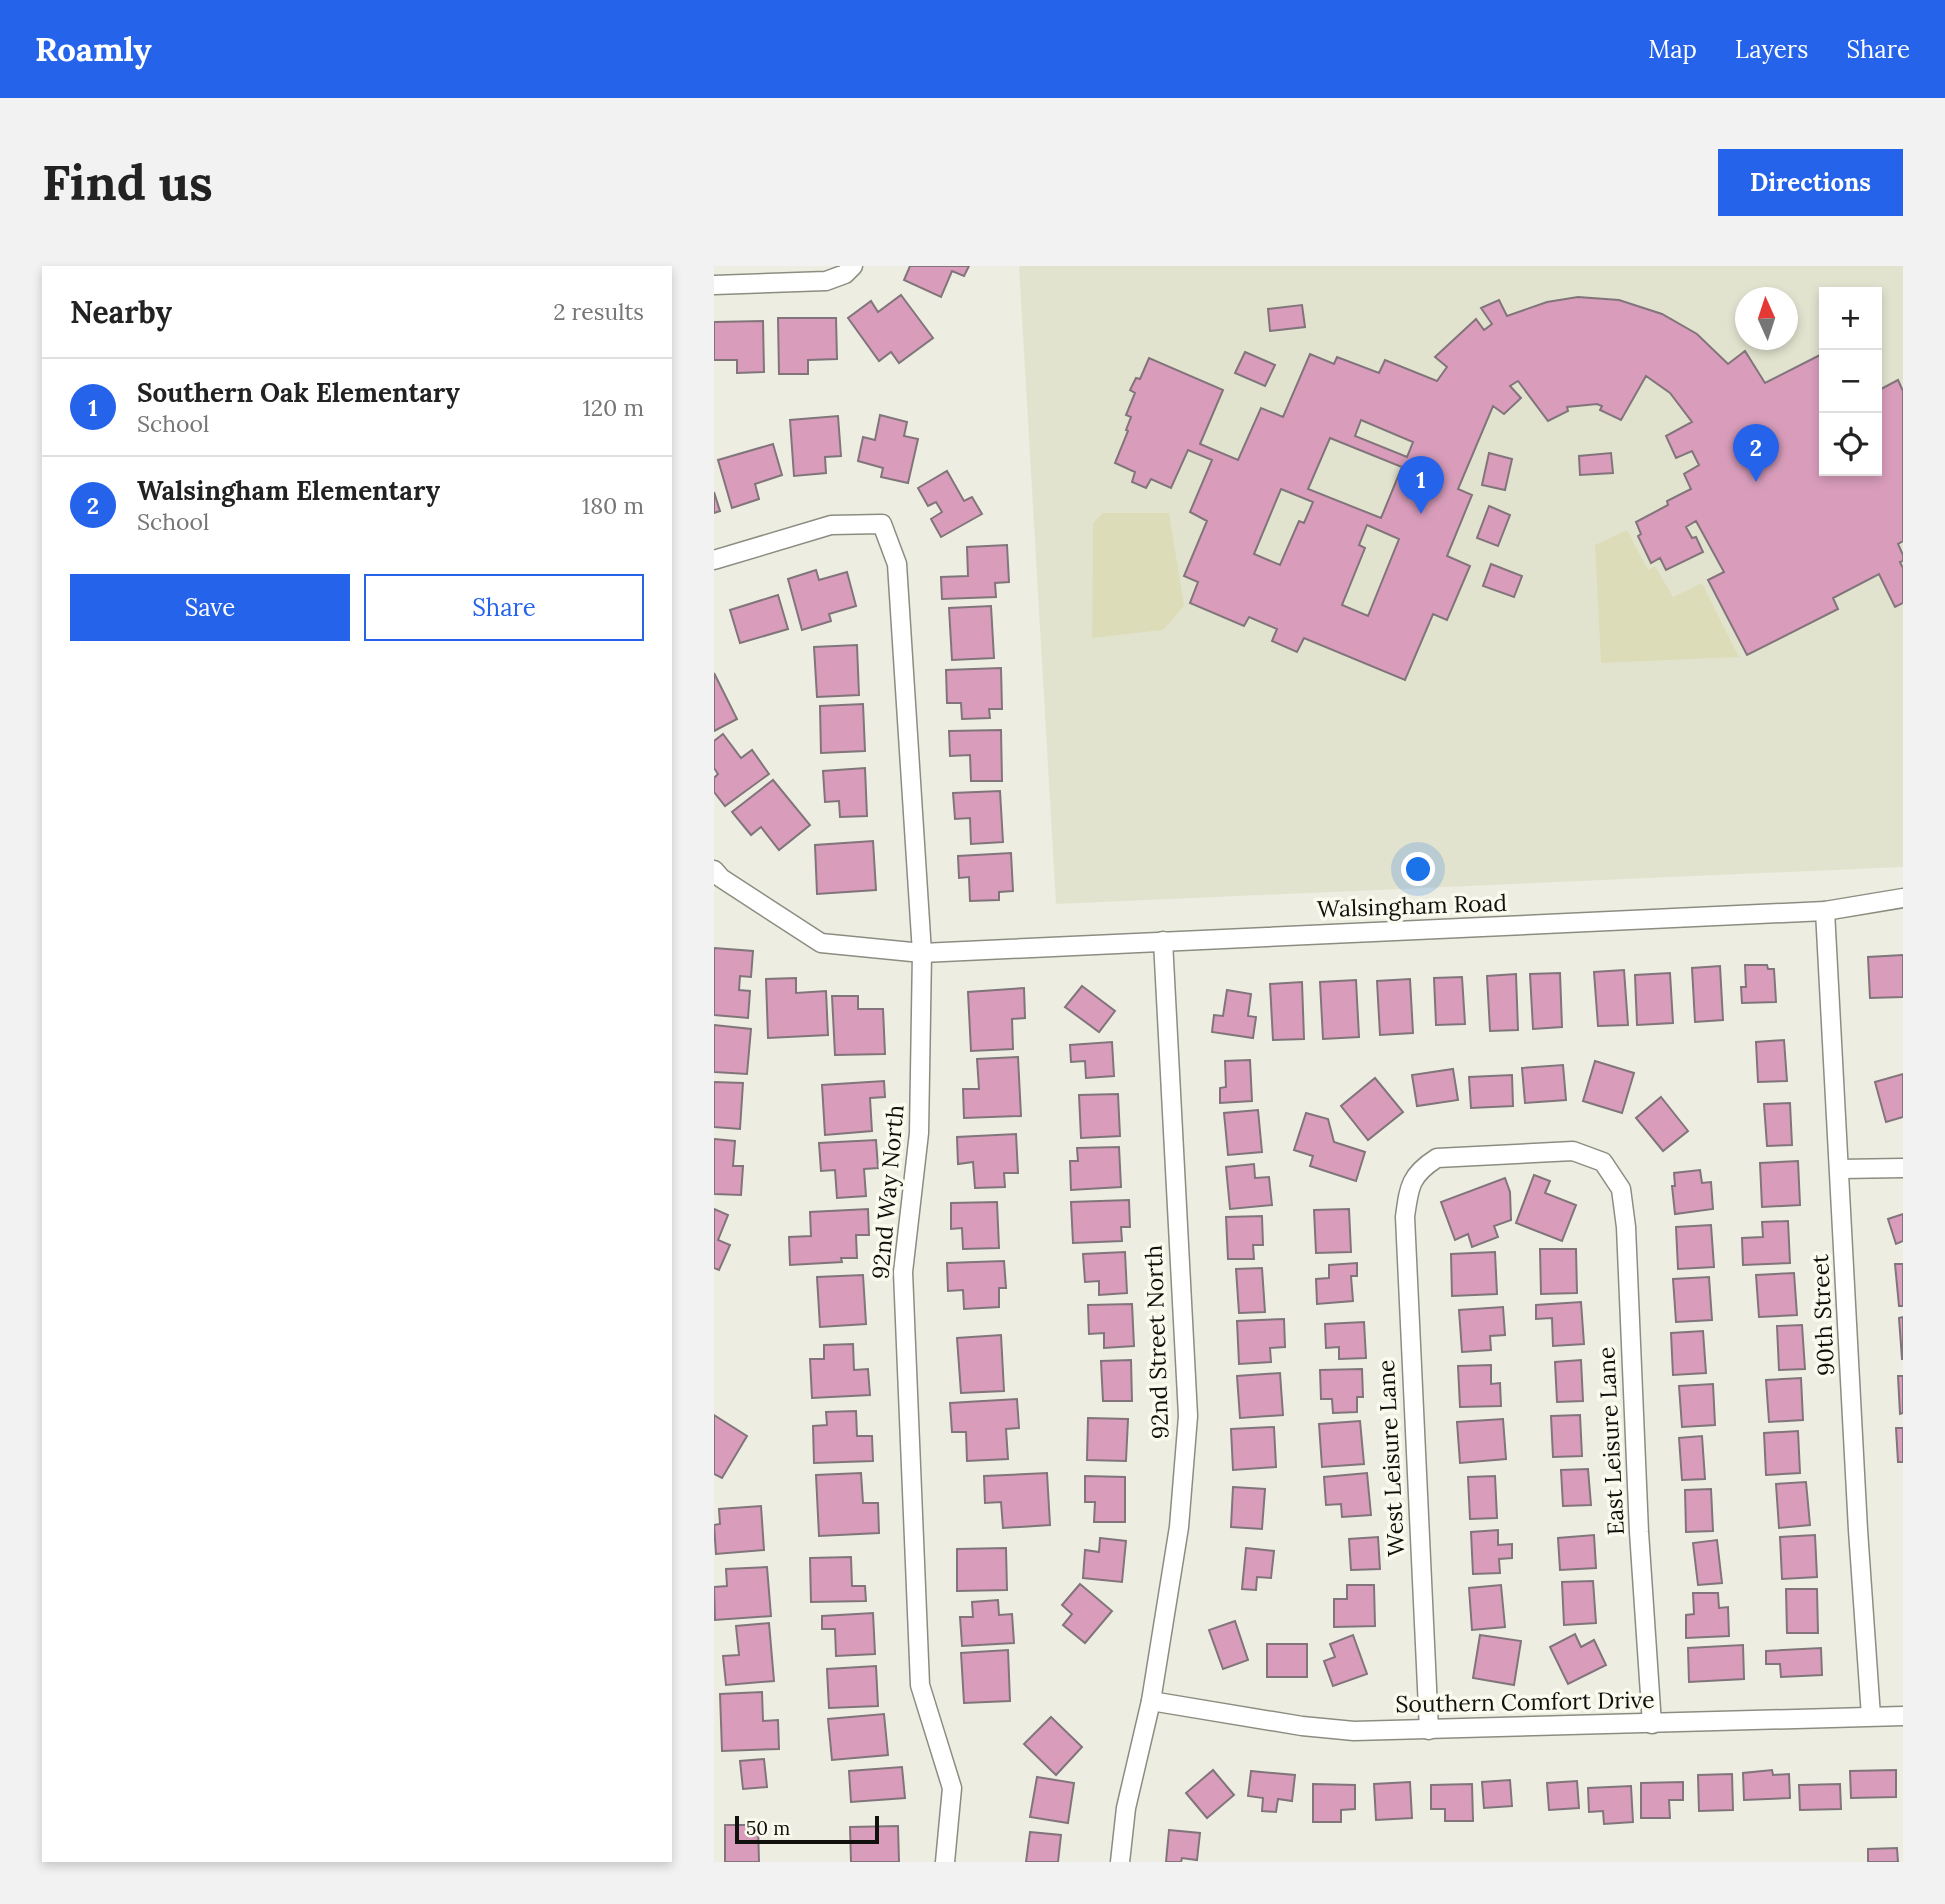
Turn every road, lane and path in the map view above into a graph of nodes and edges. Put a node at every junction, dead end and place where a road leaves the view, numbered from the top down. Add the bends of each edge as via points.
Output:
1 (853, 266) edge
2 (714, 285) edge
3 (714, 560) edge
4 (716, 878) edge
5 (1903, 898) edge
6 (1825, 911) junction
7 (1163, 941) junction
8 (922, 953) junction
9 (1903, 1168) edge
10 (1840, 1169) junction
11 (1409, 1185) joint
12 (1151, 1701) junction
13 (1871, 1716) junction
14 (1903, 1716) edge
15 (1652, 1724) junction
16 (1429, 1730) junction
17 (945, 1862) edge
18 (1120, 1862) edge

1 - 2 street via 826,281
3 - 8 street, 92nd Way North via 831,525 881,524 897,564
4 - 8 street, Walsingham Road via 821,943
5 - 6 street, Walsingham Road
6 - 7 street, Walsingham Road
6 - 10 street, 90th Street
7 - 8 street, Walsingham Road
7 - 12 street, 92nd Street North via 1188,1416 1179,1527
8 - 17 street, 92nd Way North via 919,1133 903,1272 920,1685 952,1788
9 - 10 street
10 - 13 street, 90th Street
11 - 15 street, East Leisure Lane via 1421,1168 1437,1158 1573,1151 1603,1162 1621,1189
11 - 16 street, West Leisure Lane via 1405,1217
12 - 16 street, Southern Comfort Drive via 1301,1726
12 - 18 street, 92nd Street North via 1126,1808
13 - 14 street, Southern Comfort Drive
13 - 15 street, Southern Comfort Drive
15 - 16 street, Southern Comfort Drive

